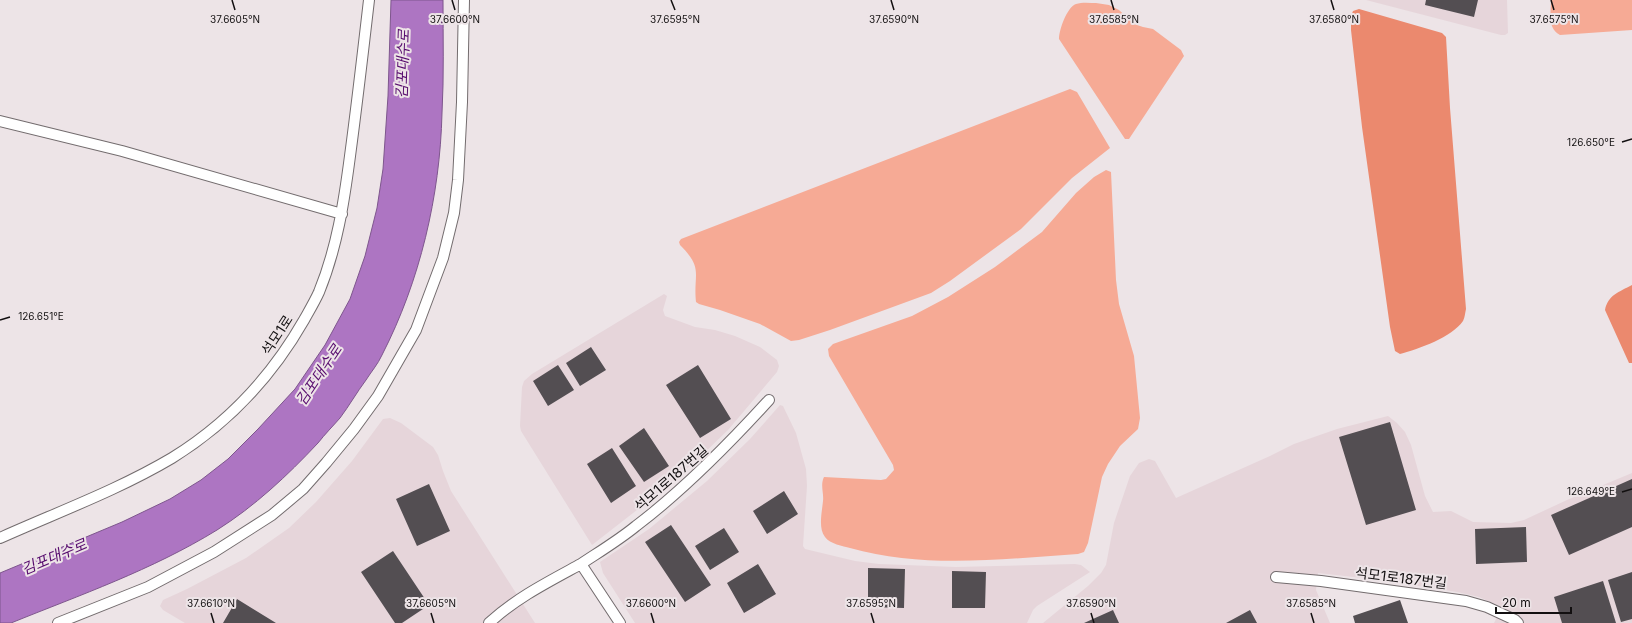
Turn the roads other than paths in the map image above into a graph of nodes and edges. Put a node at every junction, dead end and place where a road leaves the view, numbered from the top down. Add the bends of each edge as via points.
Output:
1 (369, 0) edge
2 (464, 0) edge
3 (0, 121) edge
4 (342, 214) junction
5 (769, 400) dead end
6 (0, 538) edge
7 (581, 564) junction
8 (1276, 577) dead end
9 (58, 623) edge
10 (489, 623) edge
11 (620, 623) edge
12 (1518, 623) edge

1 - 4 lane, 석모1로
2 - 9 lane via 462,102 454,213 443,258 418,324 378,396 326,464 303,489 272,515 214,552 148,586
3 - 4 lane via 122,151
4 - 6 lane, 석모1로 via 329,264 318,293 280,359 249,396 220,423 173,457 115,488
5 - 7 lane, 석모1로187번길 via 699,473 637,526
7 - 10 lane, 석모1로187번길 via 529,592
7 - 11 lane
8 - 12 lane, 석모1로187번길 via 1466,600 1487,607

